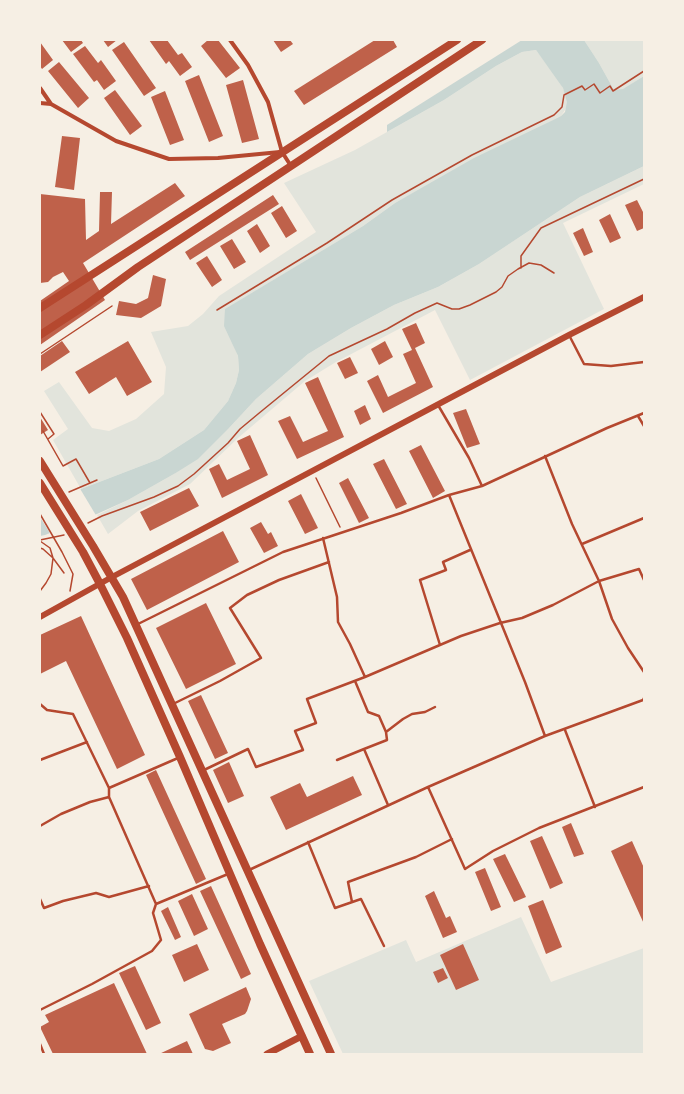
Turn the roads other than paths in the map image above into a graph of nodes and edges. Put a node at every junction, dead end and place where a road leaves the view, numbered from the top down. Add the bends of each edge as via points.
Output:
1 (230, 40) edge
2 (457, 40) edge
3 (482, 40) edge
4 (40, 88) edge
5 (40, 103) edge
6 (51, 104) junction
7 (282, 152) junction
8 (291, 166) junction
9 (644, 297) edge
10 (40, 308) edge
11 (40, 335) edge
12 (569, 335) junction
13 (644, 362) edge
14 (438, 405) junction
15 (644, 413) edge
16 (638, 416) junction
17 (644, 426) edge
18 (545, 456) junction
19 (40, 461) edge
20 (42, 486) edge
21 (482, 486) junction
22 (449, 495) junction
23 (644, 518) edge
24 (323, 538) junction
25 (582, 544) junction
26 (470, 550) junction
27 (329, 562) junction
28 (112, 577) junction
29 (644, 580) edge
30 (599, 581) junction
31 (100, 584) junction
32 (40, 617) edge
33 (500, 623) junction
34 (136, 625) junction
35 (440, 644) junction
36 (644, 672) edge
37 (366, 677) junction
38 (355, 681) junction
39 (644, 700) edge
40 (40, 704) edge
41 (172, 705) junction
42 (435, 707) dead end
43 (565, 730) junction
44 (386, 732) junction
45 (545, 736) junction
46 (86, 742) junction
47 (364, 749) junction
48 (180, 757) junction
49 (40, 760) edge
50 (337, 760) dead end
51 (201, 771) junction
52 (428, 787) junction
53 (644, 787) edge
54 (109, 788) junction
55 (108, 797) junction
56 (388, 805) junction
57 (594, 807) junction
58 (40, 821) edge
59 (41, 826) edge
60 (452, 839) junction
61 (308, 842) junction
62 (246, 871) junction
63 (230, 872) junction
64 (149, 886) junction
65 (40, 899) edge
66 (352, 902) junction
67 (156, 904) junction
68 (384, 946) dead end
69 (40, 1010) edge
70 (302, 1036) junction
71 (40, 1044) edge
72 (44, 1054) edge
73 (267, 1054) edge
74 (310, 1054) edge
75 (331, 1054) edge

1 - 7 street via 248,65 268,102
2 - 7 main road
3 - 8 main road
4 - 6 street
5 - 6 street
6 - 7 street via 116,141 169,159 218,158
7 - 8 street
7 - 10 main road
8 - 11 main road
9 - 12 street
12 - 13 lane via 584,364 611,366
12 - 14 street
14 - 21 lane
14 - 28 street
15 - 16 lane
16 - 17 lane
16 - 18 lane
18 - 21 lane
18 - 25 lane
19 - 28 main road
20 - 31 main road
21 - 22 lane
22 - 24 lane
22 - 26 lane
23 - 25 lane
24 - 27 lane
24 - 34 lane via 283,552
25 - 30 lane
26 - 33 lane
26 - 35 lane via 443,562 446,570 420,580
27 - 37 lane via 337,598 338,622
27 - 41 lane via 247,595 230,608 261,658
28 - 31 street
28 - 34 main road
29 - 30 lane via 639,569
30 - 33 lane via 554,605 522,618
30 - 36 lane via 612,619
31 - 32 street
31 - 48 main road
33 - 35 lane
33 - 45 lane
34 - 41 main road
35 - 37 lane
37 - 38 lane
38 - 44 lane via 368,712 379,716
38 - 51 lane via 307,699 316,723 295,731 303,750 256,767 248,749
39 - 43 lane
40 - 46 lane via 47,710 73,714
41 - 51 main road
42 - 44 lane via 412,714
43 - 45 lane
43 - 57 lane
44 - 47 lane via 388,740
45 - 52 lane
46 - 49 lane
46 - 54 lane
47 - 50 lane
47 - 56 lane
48 - 54 lane
48 - 63 main road
51 - 62 main road
52 - 56 lane
52 - 60 lane
53 - 57 lane
54 - 55 lane
55 - 59 lane via 61,814
55 - 64 lane
56 - 61 lane
57 - 60 lane via 540,828 492,851 465,869
58 - 59 lane
60 - 66 lane via 416,857 348,882
61 - 62 lane
61 - 66 lane via 335,908
62 - 75 main road
63 - 67 lane
63 - 70 main road
64 - 65 lane via 109,897 96,893 44,908
64 - 67 lane
66 - 68 lane via 362,899
67 - 69 lane via 153,913 161,940 152,951
70 - 73 main road
70 - 74 main road
71 - 72 lane

